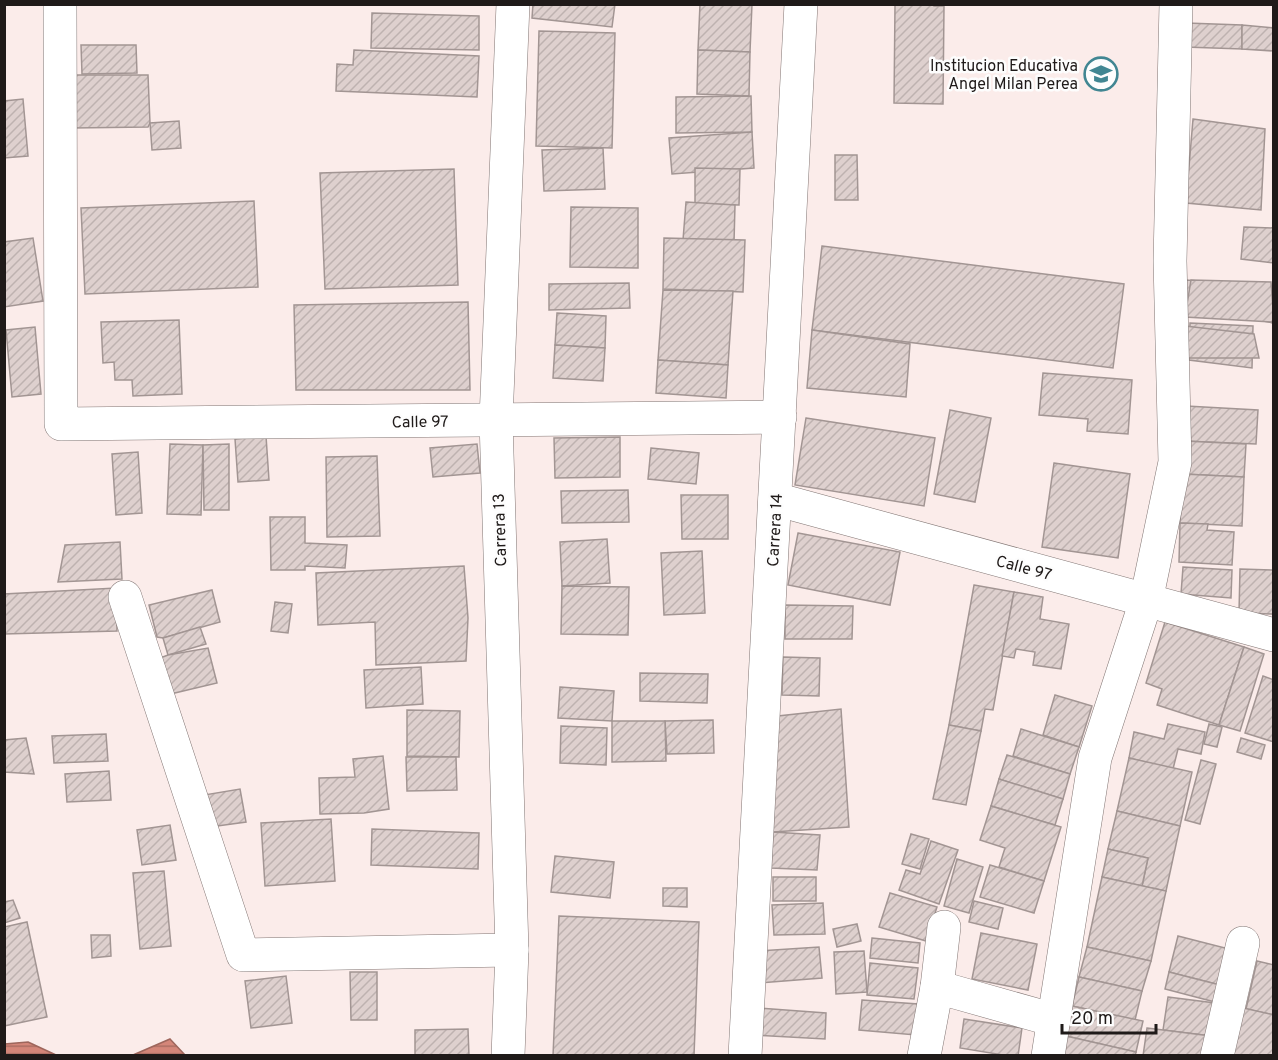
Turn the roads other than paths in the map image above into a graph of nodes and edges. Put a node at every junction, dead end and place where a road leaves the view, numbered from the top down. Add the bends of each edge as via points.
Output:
1 (60, 4) edge
2 (513, 4) edge
3 (801, 4) edge
4 (1176, 4) edge
5 (780, 417) junction
6 (496, 420) junction
7 (775, 499) junction
8 (125, 597) dead end
9 (1146, 601) junction
10 (1274, 635) edge
11 (944, 927) dead end
12 (1243, 943) dead end
13 (512, 950) junction
14 (937, 987) junction
15 (1054, 1020) junction
16 (508, 1056) edge
17 (745, 1056) edge
18 (924, 1056) edge
19 (1048, 1056) edge
20 (1217, 1056) edge

1 - 6 street, Calle 97 via 61,424
2 - 6 street, Carrera 13
3 - 5 street, Carrera 14
4 - 9 street via 1170,261 1175,462
5 - 6 street, Calle 97
5 - 7 street, Carrera 14
6 - 13 street, Carrera 13
7 - 9 street, Calle 97
7 - 17 street, Carrera 14
8 - 13 street via 243,955
9 - 10 street, Calle 97
9 - 15 street via 1095,758
11 - 14 street
12 - 20 street
13 - 16 street, Carrera 13
14 - 15 street
14 - 18 street
15 - 19 street

